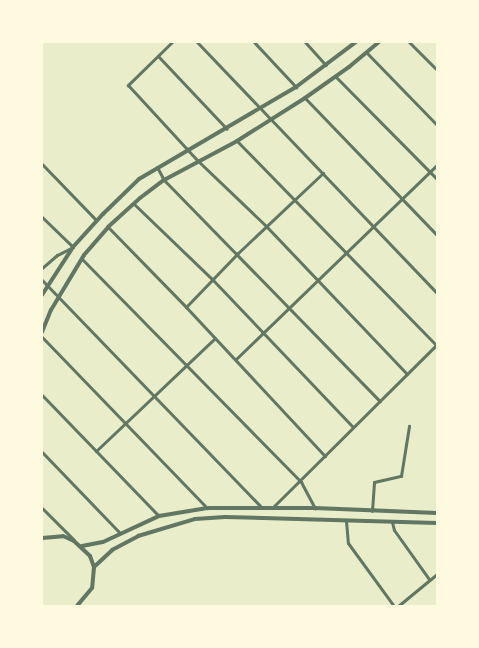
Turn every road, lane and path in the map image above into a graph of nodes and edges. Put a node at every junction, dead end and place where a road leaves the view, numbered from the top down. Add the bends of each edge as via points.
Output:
1 (172, 42) edge
2 (197, 42) edge
3 (254, 42) edge
4 (305, 42) edge
5 (356, 42) edge
6 (379, 42) edge
7 (409, 42) edge
8 (367, 53) junction
9 (158, 56) junction
10 (326, 65) junction
11 (437, 70) edge
12 (336, 77) junction
13 (296, 87) junction
14 (305, 98) junction
15 (262, 108) junction
16 (273, 119) junction
17 (437, 125) edge
18 (227, 129) junction
19 (237, 141) junction
20 (187, 149) junction
21 (197, 160) junction
22 (42, 164) edge
23 (437, 165) edge
24 (157, 168) junction
25 (323, 172) junction
26 (430, 172) junction
27 (437, 179) edge
28 (164, 180) junction
29 (403, 198) junction
30 (295, 200) junction
31 (134, 204) junction
32 (42, 216) edge
33 (96, 220) junction
34 (375, 226) junction
35 (267, 227) junction
36 (108, 228) junction
37 (437, 235) edge
38 (73, 247) junction
39 (238, 253) junction
40 (346, 254) junction
41 (82, 259) junction
42 (42, 268) edge
43 (212, 279) junction
44 (42, 280) edge
45 (317, 282) junction
46 (47, 286) junction
47 (437, 293) edge
48 (42, 296) edge
49 (58, 297) junction
50 (186, 307) junction
51 (291, 307) junction
52 (42, 332) edge
53 (263, 334) junction
54 (42, 337) edge
55 (215, 338) junction
56 (437, 345) edge
57 (236, 360) junction
58 (184, 366) junction
59 (407, 374) junction
60 (42, 395) edge
61 (154, 396) junction
62 (380, 401) junction
63 (125, 423) junction
64 (408, 426) dead end
65 (353, 427) junction
66 (96, 451) junction
67 (42, 452) edge
68 (325, 456) junction
69 (301, 482) junction
70 (261, 507) junction
71 (42, 508) edge
72 (207, 508) junction
73 (271, 508) junction
74 (315, 508) junction
75 (372, 511) junction
76 (437, 514) edge
77 (159, 516) junction
78 (346, 521) junction
79 (392, 522) junction
80 (437, 524) edge
81 (120, 533) junction
82 (42, 538) edge
83 (74, 540) junction
84 (82, 546) junction
85 (94, 567) junction
86 (437, 574) edge
87 (429, 579) junction
88 (77, 606) edge
89 (394, 606) edge
90 (398, 606) edge

1 - 9 street
2 - 15 street
3 - 13 street
4 - 10 street
5 - 10 street
6 - 8 street
7 - 11 street
8 - 12 street
8 - 17 street
9 - 18 street
9 - 20 street via 128,85
10 - 13 street
12 - 14 street
12 - 26 street
13 - 15 street
14 - 16 street
14 - 29 street
15 - 16 street
15 - 18 street
16 - 19 street
16 - 25 street
18 - 20 street
19 - 21 street
19 - 30 street
20 - 21 street
20 - 24 street
21 - 28 street
21 - 35 street
22 - 33 street
23 - 26 street
24 - 28 street
24 - 33 street via 129,188
25 - 30 street
25 - 34 street
26 - 27 street
26 - 29 street
28 - 31 street
28 - 39 street
29 - 34 street
29 - 37 street
30 - 35 street
30 - 40 street
31 - 36 street
31 - 43 street
32 - 38 street
33 - 38 street
34 - 40 street
34 - 47 street
35 - 39 street
35 - 45 street
36 - 41 street
36 - 50 street
38 - 42 street via 57,255
38 - 46 street
39 - 43 street
39 - 51 street
40 - 45 street
40 - 56 street
41 - 49 street
41 - 58 street
43 - 50 street
43 - 53 street
44 - 46 street
45 - 51 street
45 - 59 street
46 - 48 street
46 - 49 street
49 - 52 street
49 - 61 street
50 - 55 street
51 - 53 street
51 - 62 street
53 - 57 street
53 - 65 street
54 - 63 street
55 - 57 street
55 - 58 street
56 - 59 street
57 - 68 street
58 - 61 street
58 - 69 street
59 - 62 street
60 - 66 street
61 - 63 street
61 - 70 street
62 - 65 street
63 - 66 street
63 - 72 street
64 - 75 street via 401,476 374,482
65 - 68 street
66 - 77 street
67 - 81 street
68 - 69 street
69 - 73 street
69 - 74 street
70 - 72 street
70 - 73 street
71 - 83 street
72 - 77 street
73 - 74 street
74 - 75 street
75 - 76 street
77 - 81 street
78 - 79 street
78 - 85 street via 225,517 195,519 138,536 112,550
78 - 89 street via 348,543
79 - 80 street
79 - 87 street via 394,530
81 - 84 street via 95,545
82 - 83 street via 63,536
83 - 84 street
84 - 85 street
85 - 88 street via 92,588
86 - 87 street
87 - 90 street

